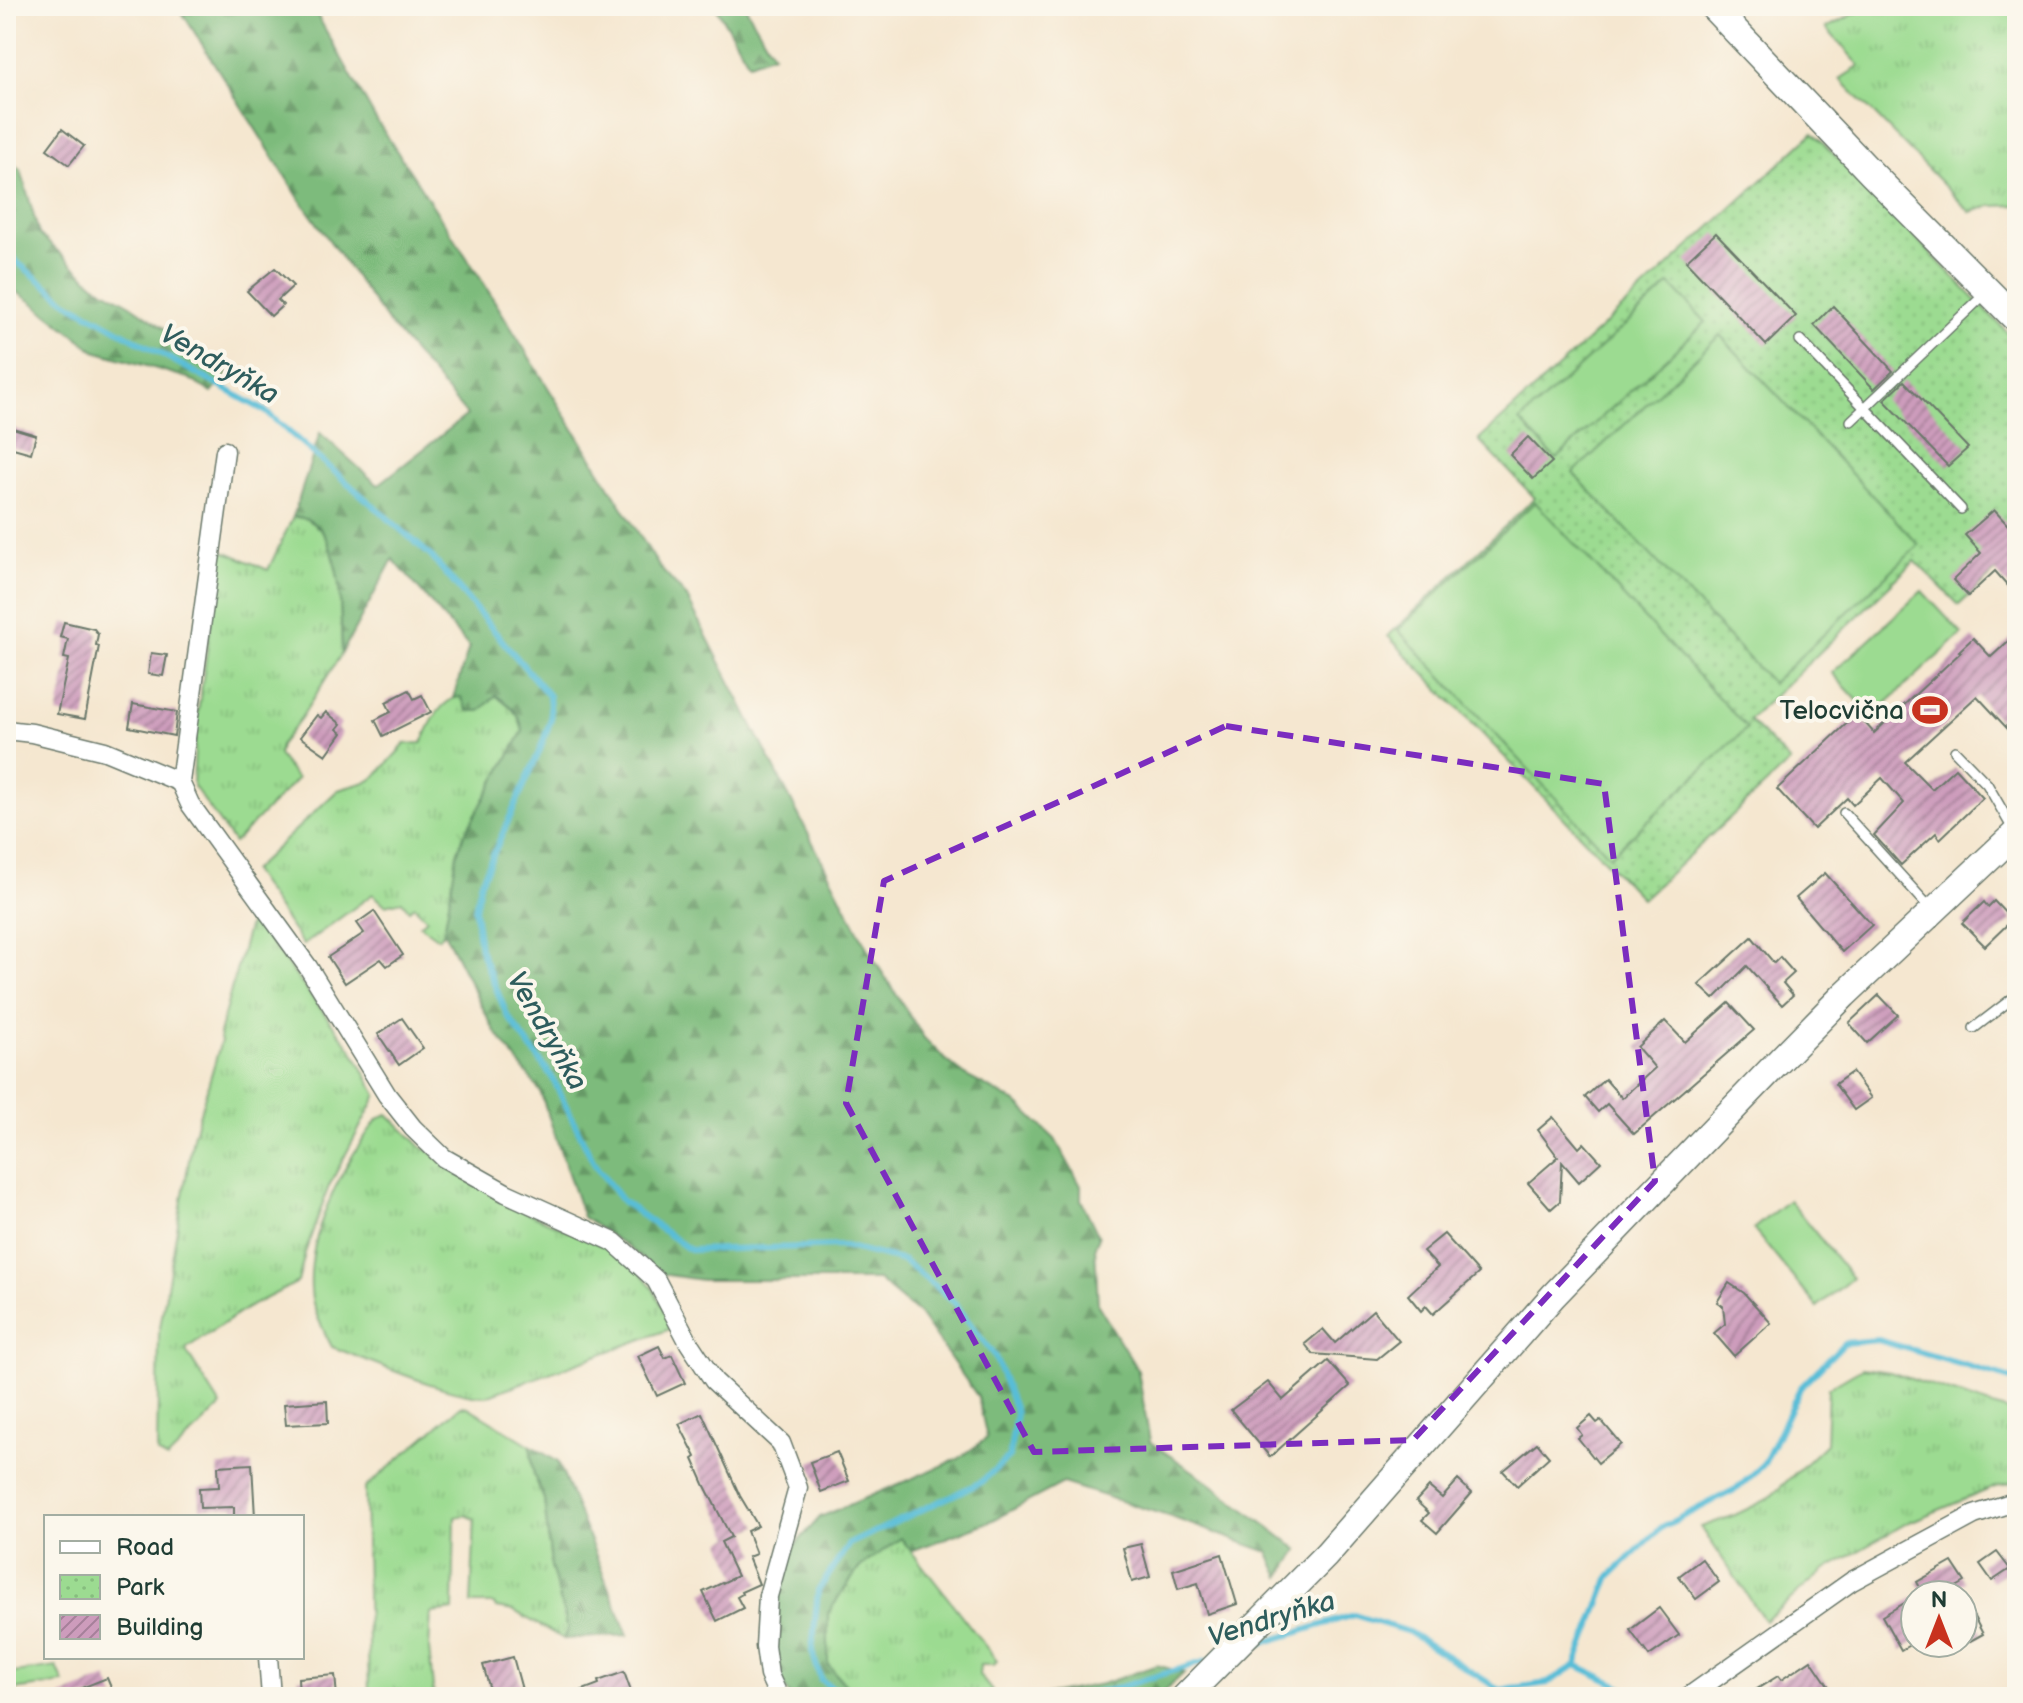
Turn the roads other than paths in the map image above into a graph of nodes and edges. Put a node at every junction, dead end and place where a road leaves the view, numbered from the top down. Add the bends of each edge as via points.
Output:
1 (1712, 6) edge
2 (1988, 291) junction
3 (2017, 320) edge
4 (1800, 340) dead end
5 (1865, 408) junction
6 (1851, 421) dead end
7 (225, 451) dead end
8 (1961, 509) dead end
9 (6, 730) edge
10 (1955, 751) dead end
11 (180, 782) junction
12 (1844, 813) dead end
13 (2017, 831) edge
14 (1933, 911) junction
15 (2017, 995) edge
16 (1974, 1028) dead end
17 (2017, 1501) edge
18 (268, 1659) edge
19 (1192, 1690) edge
20 (271, 1697) edge
21 (779, 1697) edge
22 (1688, 1697) edge

1 - 2 street
2 - 3 street
2 - 5 lane
4 - 5 lane
5 - 6 lane
5 - 8 lane
7 - 11 street
9 - 11 street via 105,751
10 - 13 lane via 1987,784
11 - 21 street via 413,1128 444,1158 614,1242 656,1280 714,1381 781,1443 798,1488 768,1596 765,1646
12 - 14 lane
13 - 14 street
14 - 19 street via 1844,995 1553,1296 1326,1555
15 - 16 lane
17 - 22 street via 1974,1515 1852,1581
18 - 20 street

